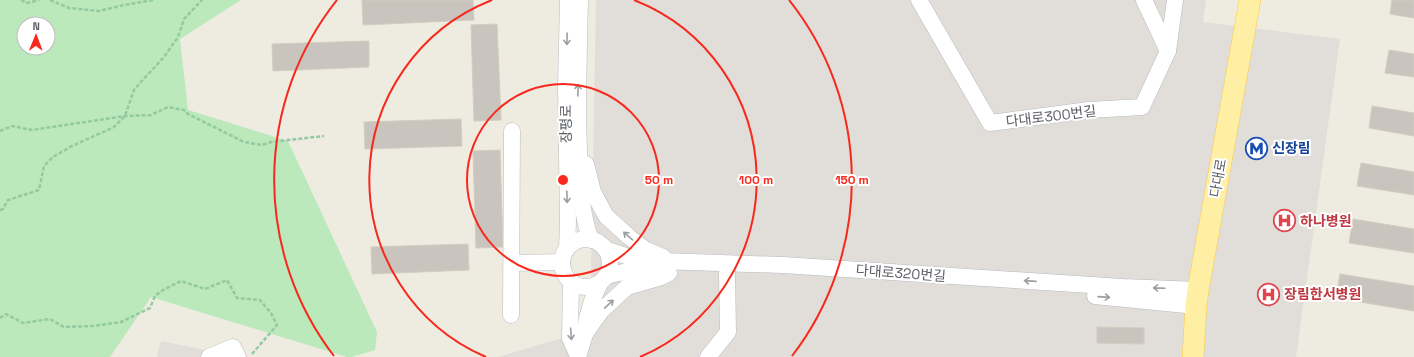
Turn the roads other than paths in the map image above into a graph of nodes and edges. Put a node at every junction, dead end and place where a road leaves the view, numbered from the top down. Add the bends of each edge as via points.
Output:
1 (568, 0) edge
2 (580, 0) edge
3 (919, 0) edge
4 (1144, 0) edge
5 (1175, 0) edge
6 (1250, 0) edge
7 (1168, 51) junction
8 (512, 131) dead end
9 (579, 150) junction
10 (591, 240) junction
11 (605, 249) junction
12 (564, 256) junction
13 (512, 263) junction
14 (674, 266) junction
15 (727, 273) junction
16 (602, 280) junction
17 (571, 282) junction
18 (1197, 298) junction
19 (511, 315) dead end
20 (585, 334) junction
21 (209, 357) edge
22 (238, 357) edge
23 (577, 357) edge
24 (708, 357) edge
25 (1192, 357) edge

1 -> 12 street, 장평로 via 568,222
9 -> 2 street, 장평로
3 - 7 street, 다대로300번길 via 990,123 1089,110 1142,107
4 - 7 street
5 - 7 street, 다대로300번길
6 - 18 main road, 다대로
8 - 13 street
9 - 10 street, 장평로 via 581,195
14 -> 9 street via 646,250 606,216 593,192 586,164
10 - 11 street
10 - 12 street via 576,241
11 - 14 street, 다대로320번길 via 632,258
11 - 16 street via 610,264
12 - 13 street
12 - 17 street via 564,274
13 - 19 street
14 - 15 street, 다대로320번길
14 - 16 street, 다대로320번길 via 617,272
18 -> 14 street, 다대로320번길 via 1122,286 776,265
20 -> 14 street via 602,310 627,287 661,277
15 -> 18 street, 다대로320번길 via 1116,297
15 - 24 street via 728,332
16 - 17 street via 589,287 581,287
16 - 20 street via 592,301
17 -> 23 street via 570,338
18 - 25 main road, 다대로
20 - 23 street
21 - 22 street via 232,346

